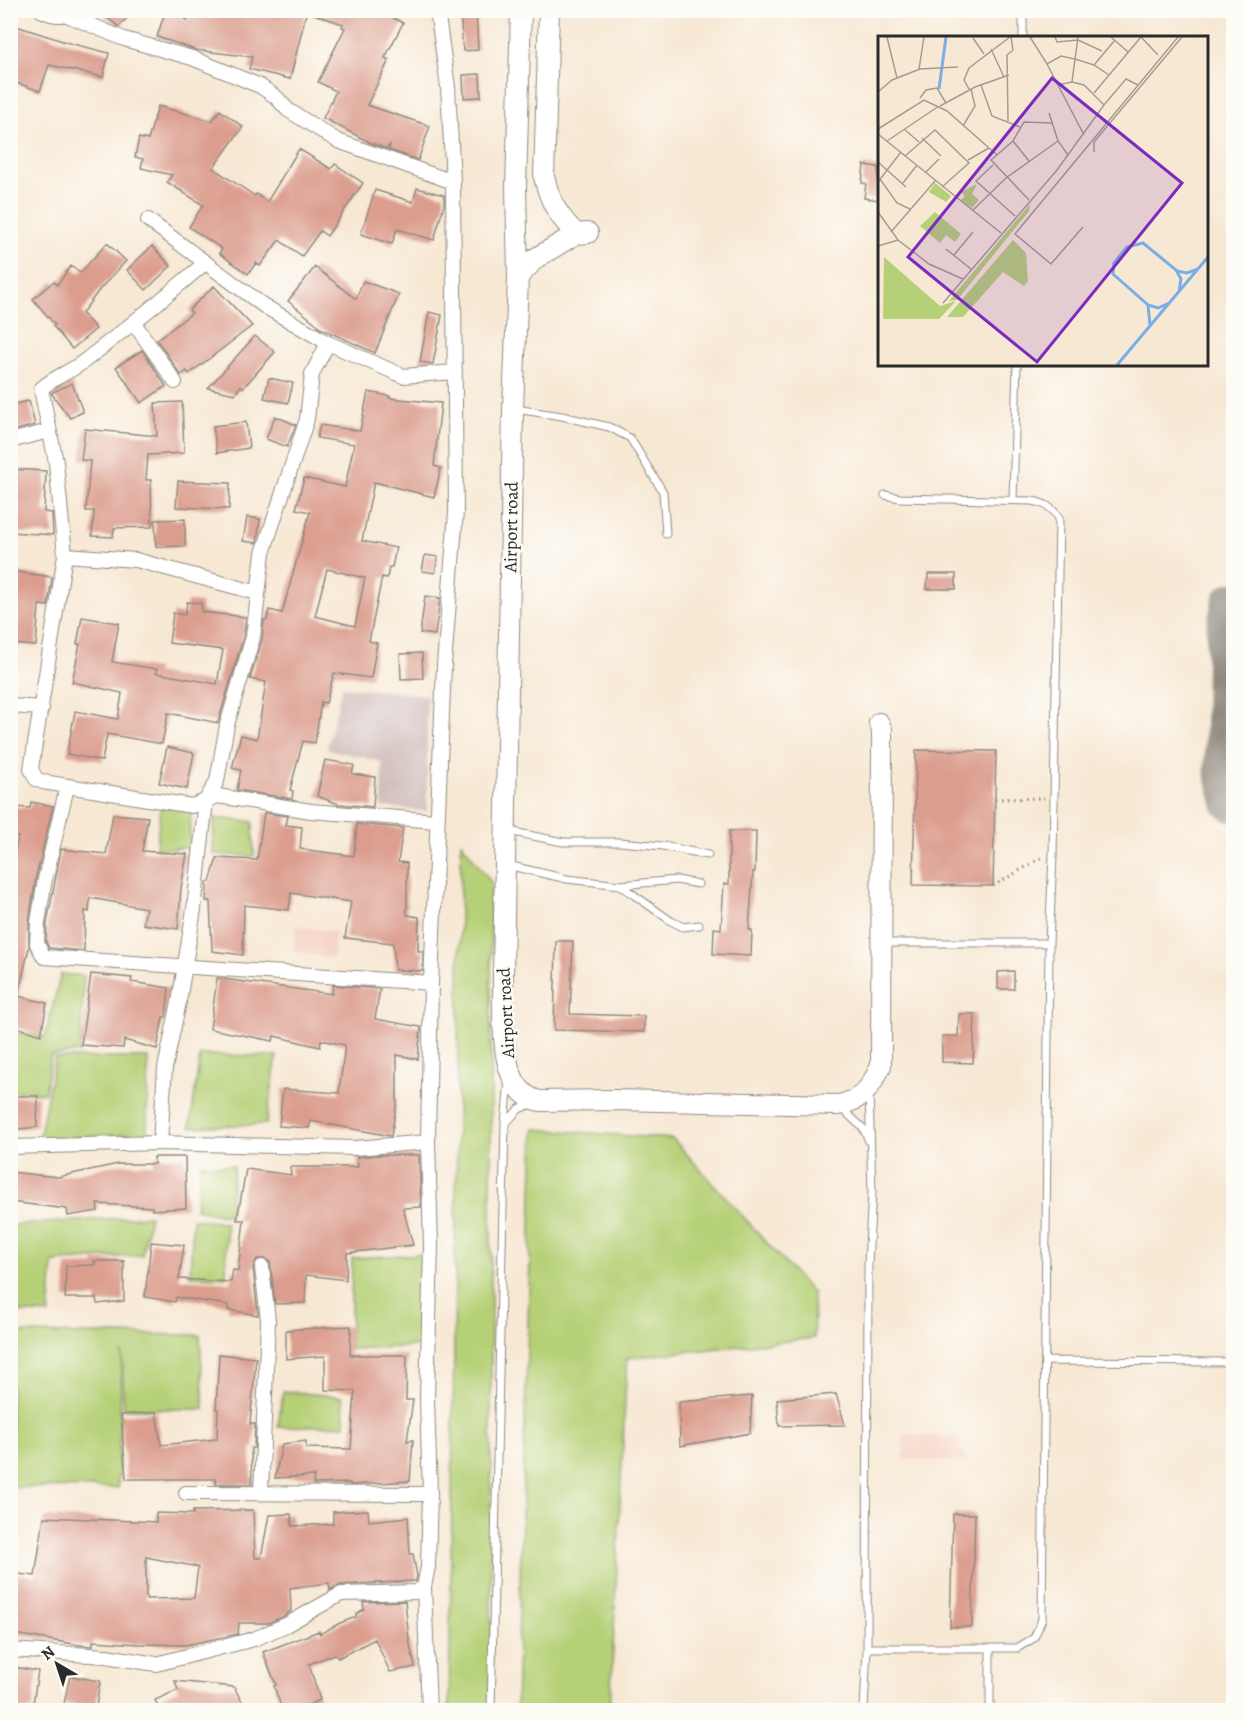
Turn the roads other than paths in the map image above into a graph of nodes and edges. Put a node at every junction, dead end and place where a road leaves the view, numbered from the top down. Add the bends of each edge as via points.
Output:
1 (41, 10) edge
2 (437, 10) edge
3 (521, 10) edge
4 (549, 10) edge
5 (1023, 10) edge
6 (71, 13) edge
7 (1023, 36) edge
8 (453, 182) junction
9 (148, 220) dead end
10 (205, 263) junction
11 (518, 277) junction
12 (134, 323) junction
13 (328, 343) junction
14 (1017, 366) edge
15 (455, 372) junction
16 (175, 382) dead end
17 (513, 409) junction
18 (49, 431) junction
19 (10, 441) edge
20 (885, 495) dead end
21 (1013, 500) junction
22 (666, 534) dead end
23 (65, 555) junction
24 (258, 593) junction
25 (10, 706) edge
26 (42, 708) junction
27 (879, 723) dead end
28 (67, 787) junction
29 (206, 800) junction
30 (436, 821) junction
31 (506, 831) junction
32 (708, 855) dead end
33 (505, 864) junction
34 (698, 884) dead end
35 (620, 885) junction
36 (699, 925) dead end
37 (1049, 943) junction
38 (883, 944) junction
39 (183, 966) junction
40 (431, 983) junction
41 (510, 1070) junction
42 (869, 1090) junction
43 (540, 1101) junction
44 (838, 1105) junction
45 (506, 1124) junction
46 (428, 1142) junction
47 (160, 1143) junction
48 (10, 1148) edge
49 (872, 1191) junction
50 (262, 1267) dead end
51 (1046, 1361) junction
52 (1233, 1362) edge
53 (186, 1493) dead end
54 (261, 1493) junction
55 (430, 1494) junction
56 (424, 1587) junction
57 (867, 1648) junction
58 (990, 1649) junction
59 (10, 1650) edge
60 (429, 1710) edge
61 (491, 1710) edge
62 (864, 1710) edge
63 (990, 1710) edge

1 - 6 street via 49,14
2 - 8 street via 448,87
3 - 11 main road, Airport road via 516,187
4 - 11 main road via 544,177 555,211 582,234 536,258
5 - 7 lane
6 - 8 street via 124,39 192,58 260,87 338,141
8 - 15 street
9 - 10 street
10 - 12 street
10 - 13 street via 264,306
11 - 17 main road, Airport road
12 - 16 street
12 - 18 street via 41,389
13 - 15 street via 403,376
13 - 24 street via 312,374 307,418 263,554
14 - 21 lane
15 - 30 street via 456,512
17 - 22 lane via 609,427 630,438 663,492
17 - 31 main road, Airport road
18 - 19 street
18 - 23 street
20 - 21 lane
21 - 37 lane via 1042,503 1059,518
23 - 24 street via 136,560
23 - 26 street
24 - 29 street via 253,637 227,725 217,782
25 - 26 street
26 - 28 street via 31,769 36,779
27 - 38 main road
28 - 29 street via 192,806
28 - 39 street via 38,922 37,944 44,957
29 - 30 street via 218,796 311,811
29 - 39 street via 194,909
30 - 40 street
31 - 32 lane via 563,842 619,842
31 - 33 main road, Airport road
33 - 35 lane via 567,879
33 - 41 main road, Airport road via 503,975 505,1057
34 - 35 lane via 677,880
35 - 36 lane via 671,921 683,927
37 - 38 lane
37 - 51 lane
38 - 42 main road via 881,1066
39 - 40 street
39 - 47 street via 165,1068
40 - 46 street
41 - 43 main road, Airport road via 515,1085
41 - 45 lane
42 - 44 main road
42 - 49 lane
43 - 44 main road
43 - 45 lane via 519,1109
44 - 49 lane via 863,1128 870,1144
45 - 61 lane
46 - 47 street via 355,1148
46 - 55 street
47 - 48 street
49 - 57 lane via 868,1264
50 - 54 street via 268,1320
51 - 52 lane
51 - 58 lane via 1042,1619 1034,1638 1017,1648
53 - 54 street
54 - 55 street
55 - 56 street
56 - 59 street via 416,1592 341,1594 254,1640 156,1664 106,1656
56 - 60 street
57 - 58 lane
57 - 62 lane
58 - 63 lane

